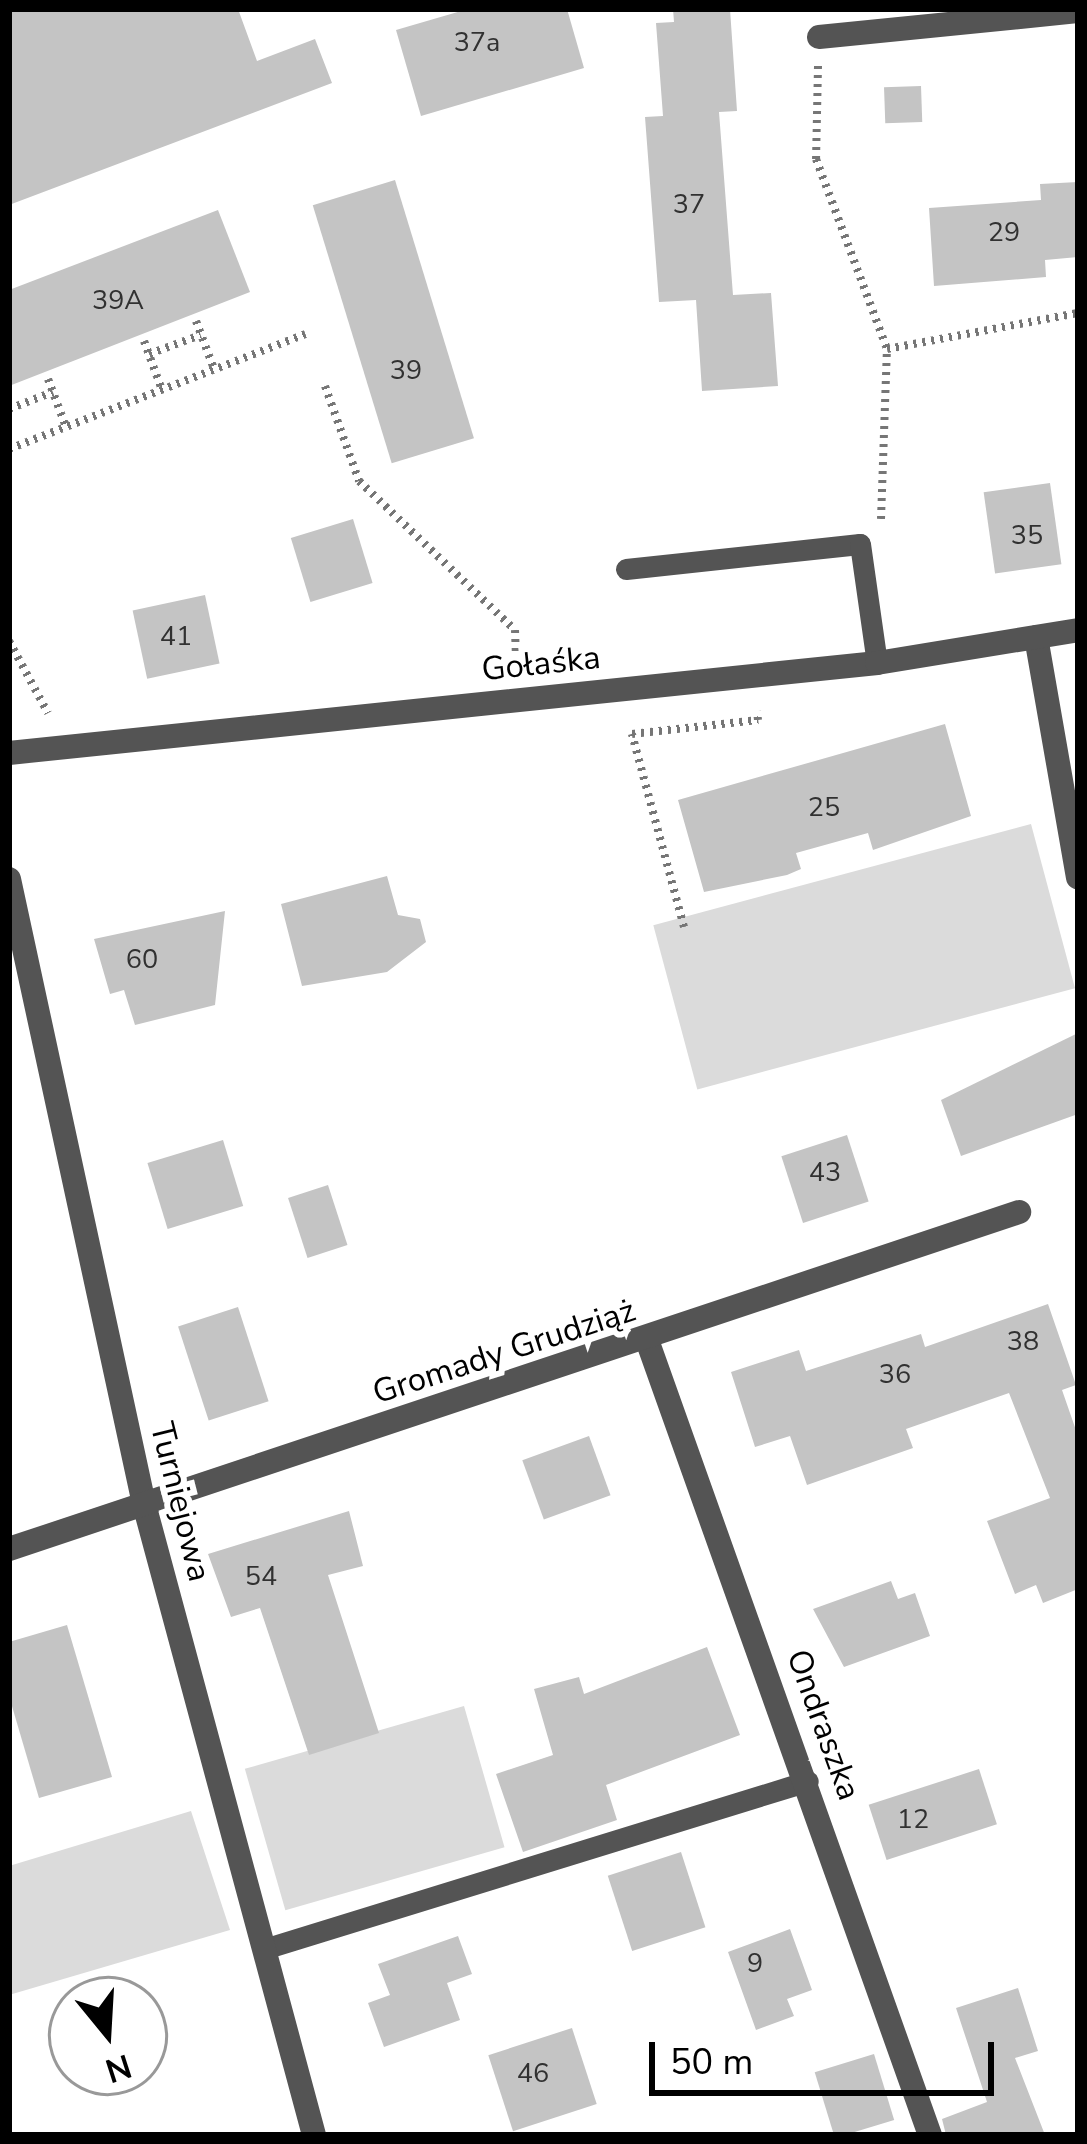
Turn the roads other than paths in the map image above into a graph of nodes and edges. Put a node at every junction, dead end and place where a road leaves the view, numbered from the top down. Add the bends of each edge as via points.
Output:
1 (1078, 11) edge
2 (819, 37) road end
3 (626, 569) dead end
4 (1078, 630) edge
5 (1036, 637) junction
6 (878, 663) junction
7 (9, 753) edge
8 (1078, 877) edge
9 (9, 879) edge
10 (1018, 1212) dead end
11 (647, 1340) junction
12 (144, 1504) junction
13 (9, 1549) edge
14 (808, 1781) junction
15 (264, 1949) junction
16 (314, 2135) edge
17 (930, 2135) edge

1 - 2 street
3 - 6 lane via 860,544
4 - 5 street, Gołaśka
5 - 6 street, Gołaśka
5 - 8 street
6 - 7 street, Gołaśka
9 - 12 street, Turniejowa
10 - 11 street, Gromady Grudziąż
11 - 12 street, Gromady Grudziąż
11 - 14 street, Ondraszka
12 - 13 street, Gromady Grudziąż
12 - 15 street, Turniejowa
14 - 15 lane
14 - 17 street, Ondraszka
15 - 16 street, Turniejowa

